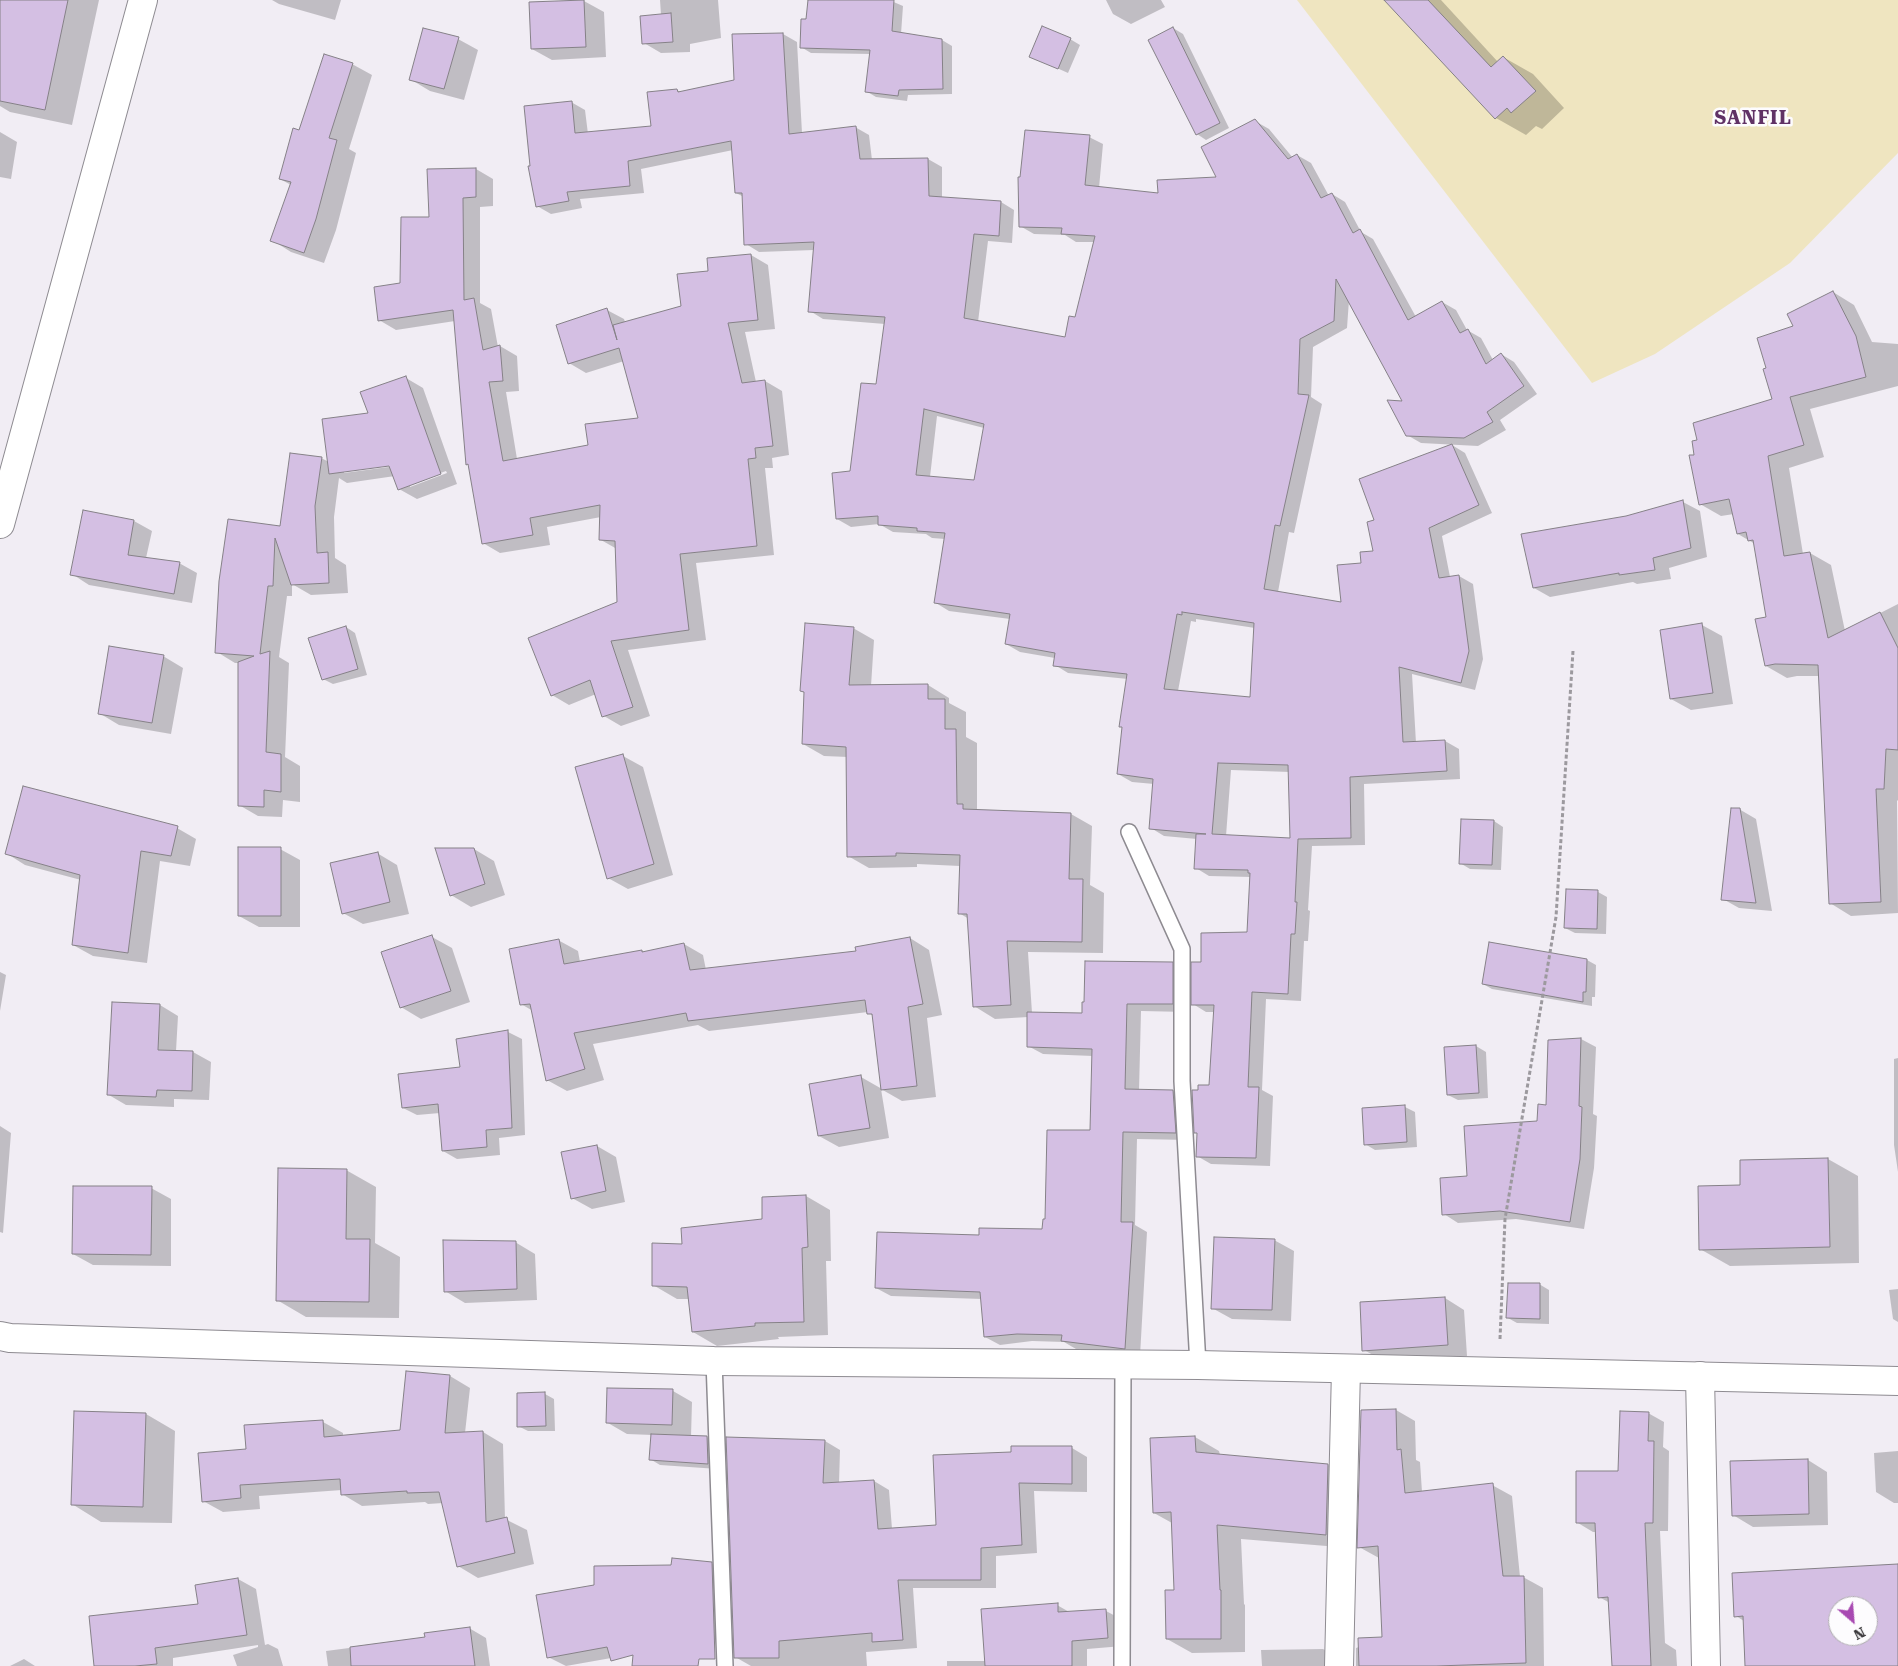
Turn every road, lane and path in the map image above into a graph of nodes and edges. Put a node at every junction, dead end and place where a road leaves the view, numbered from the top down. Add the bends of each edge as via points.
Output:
1 (143, 0) edge
2 (0, 524) edge
3 (1573, 651) dead end
4 (1129, 832) dead end
5 (0, 1336) edge
6 (714, 1361) junction
7 (1123, 1364) junction
8 (1198, 1365) junction
9 (1346, 1369) junction
10 (1499, 1372) junction
11 (1700, 1376) junction
12 (1898, 1381) edge
13 (725, 1666) edge
14 (1122, 1666) edge
15 (1339, 1666) edge
16 (1706, 1666) edge

1 - 2 street
3 - 10 path via 1556,917 1504,1219
4 - 8 lane via 1182,949 1182,1080
5 - 6 street
6 - 7 street
6 - 13 lane
7 - 8 street
7 - 14 lane
8 - 9 street
9 - 10 street
9 - 15 street
10 - 11 street
11 - 12 street
11 - 16 street

